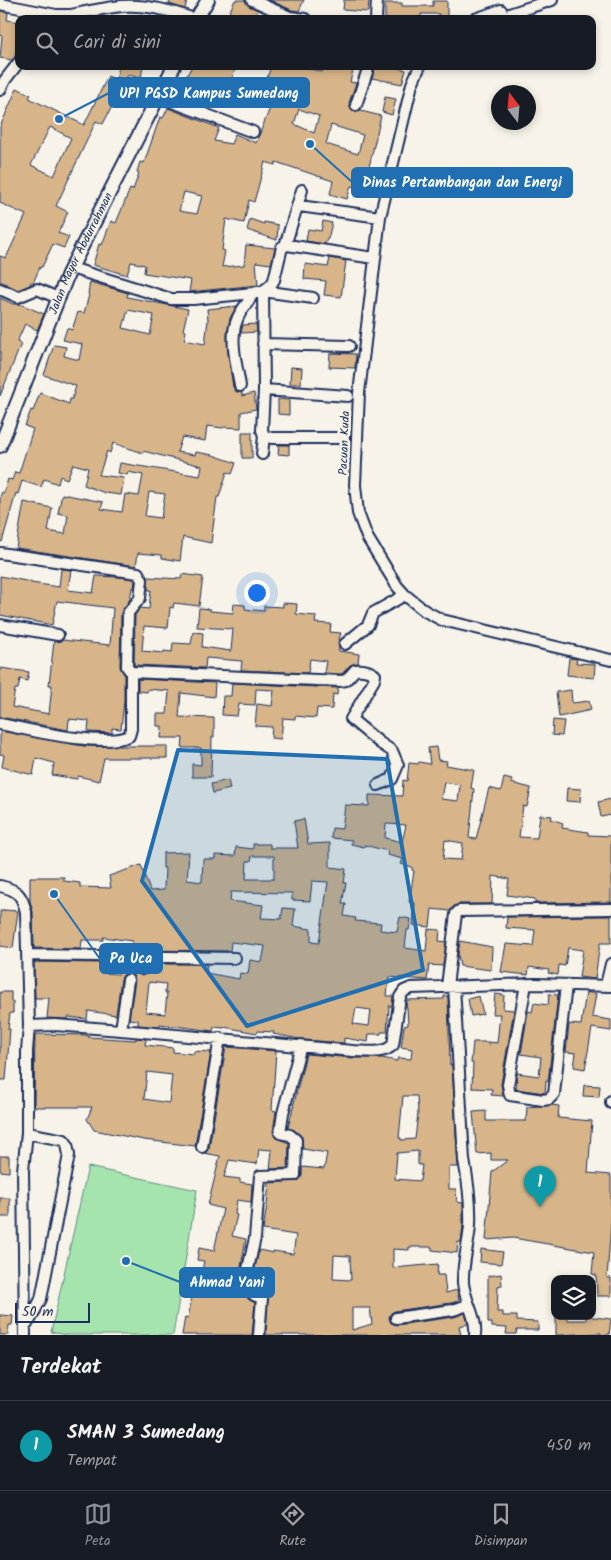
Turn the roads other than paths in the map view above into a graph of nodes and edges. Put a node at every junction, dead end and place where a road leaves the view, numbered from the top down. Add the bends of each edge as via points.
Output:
1 (208, 0) edge
2 (252, 0) edge
3 (377, 0) edge
4 (530, 0) edge
5 (552, 0) edge
6 (138, 3) edge
7 (0, 4) edge
8 (56, 15) edge
9 (78, 15) edge
10 (182, 15) edge
11 (198, 15) edge
12 (286, 15) edge
13 (376, 15) edge
14 (487, 15) edge
15 (506, 15) edge
16 (15, 67) edge
17 (172, 70) edge
18 (368, 70) edge
19 (419, 70) edge
20 (2, 83) edge
21 (159, 97) junction
22 (356, 105) dead end
23 (253, 132) dead end
24 (302, 190) dead end
25 (299, 206) junction
26 (380, 217) junction
27 (284, 246) junction
28 (374, 258) junction
29 (71, 268) junction
30 (0, 289) edge
31 (258, 292) junction
32 (58, 298) junction
33 (313, 298) dead end
34 (263, 344) junction
35 (349, 346) dead end
36 (240, 386) dead end
37 (264, 390) junction
38 (348, 396) dead end
39 (264, 436) junction
40 (344, 438) dead end
41 (0, 446) edge
42 (262, 454) dead end
43 (0, 553) edge
44 (405, 595) junction
45 (0, 625) edge
46 (58, 635) dead end
47 (345, 644) dead end
48 (611, 660) edge
49 (131, 672) junction
50 (0, 724) edge
51 (378, 785) dead end
52 (0, 886) edge
53 (611, 909) edge
54 (28, 955) junction
55 (143, 956) junction
56 (235, 958) dead end
57 (611, 964) edge
58 (142, 969) dead end
59 (128, 980) dead end
60 (526, 984) junction
61 (566, 985) junction
62 (451, 986) junction
63 (608, 986) edge
64 (29, 1026) junction
65 (122, 1030) junction
66 (220, 1038) junction
67 (301, 1045) junction
68 (27, 1133) junction
69 (202, 1147) dead end
70 (468, 1305) junction
71 (396, 1318) dead end
72 (25, 1330) edge
73 (259, 1335) edge
74 (475, 1335) edge

1 - 11 main road
2 - 12 street
3 - 13 street
4 - 14 street
5 - 15 street
6 - 9 street
6 - 10 street
7 - 8 street
16 - 20 street
17 - 21 main road, Jalan Mayor Abdurrahman
18 - 22 street
19 - 26 street, Pacuan Kuda
21 - 23 street
21 - 29 main road, Jalan Mayor Abdurrahman
24 - 25 street
25 - 26 street
25 - 27 street
26 - 28 street, Pacuan Kuda
27 - 28 street
27 - 31 street via 274,280
28 - 44 street, Pacuan Kuda via 359,393 355,485 358,513 367,537
29 - 31 street via 171,299
29 - 32 main road, Jalan Mayor Abdurrahman
30 - 32 street via 18,297 37,288
31 - 33 street
31 - 34 street
31 - 36 street via 242,308 235,322 234,346
32 - 41 main road, Jalan Mayor Abdurrahman
34 - 35 street
34 - 37 street
37 - 38 street
37 - 39 street
39 - 40 street
39 - 42 street
43 - 49 street via 138,573 142,580 140,598 128,613 127,667
44 - 47 street via 373,613 368,625
44 - 48 street, Pacuan Kuda via 442,620
45 - 46 street
49 - 50 street via 131,729 125,738 68,737
49 - 51 street via 340,681 346,680 355,670 370,671 375,675 374,680 351,719 395,754 398,765 392,779
52 - 54 street via 10,888 22,898 26,912
53 - 62 street via 459,911 456,914
54 - 55 street
54 - 64 street
55 - 56 street
55 - 58 street
57 - 63 street
59 - 65 street
60 - 61 street
60 - 61 street via 508,1092 543,1100 554,1094
60 - 62 street
61 - 63 street
62 - 67 street via 404,991 400,997 393,1045 382,1052
62 - 70 street via 470,1224 463,1282
64 - 65 street
64 - 68 street
65 - 66 street
66 - 67 street
66 - 69 street
67 - 73 street via 280,1132 296,1140 295,1175 260,1176 255,1238 245,1282 254,1295 262,1298
68 - 72 street via 23,1170
68 - 72 street via 64,1140 69,1156 41,1300
70 - 71 street
70 - 74 street

